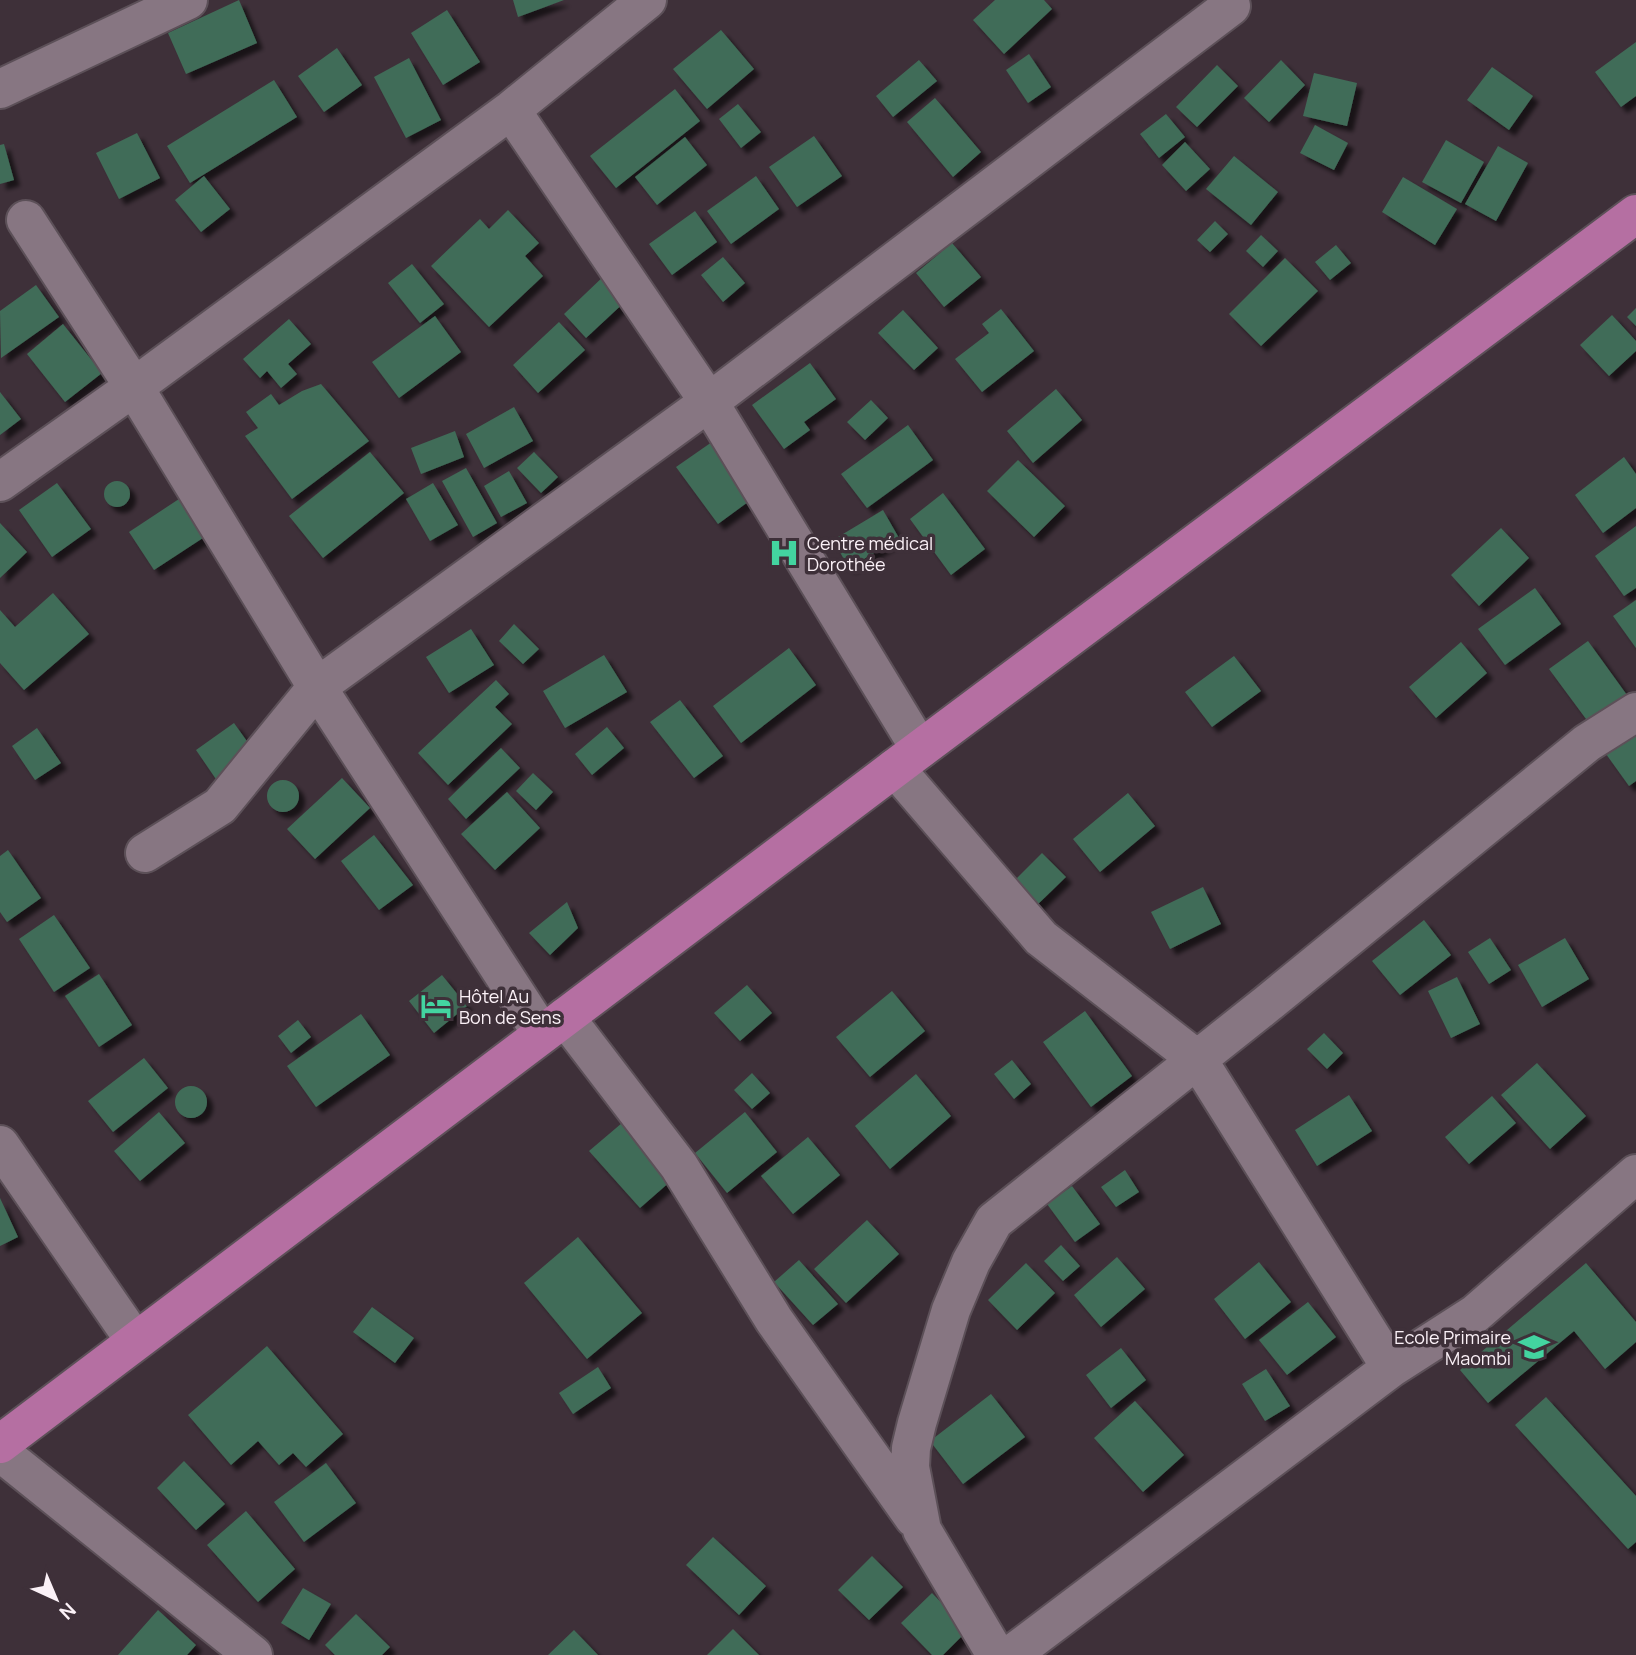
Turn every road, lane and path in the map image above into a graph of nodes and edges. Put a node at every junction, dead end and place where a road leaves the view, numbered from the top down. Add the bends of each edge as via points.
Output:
1 (188, 0) edge
2 (647, 0) edge
3 (1231, 6) dead end
4 (0, 89) edge
5 (511, 110) junction
6 (1636, 214) edge
7 (26, 220) dead end
8 (134, 387) junction
9 (709, 402) junction
10 (0, 482) edge
11 (317, 687) junction
12 (1636, 712) edge
13 (908, 759) junction
14 (145, 853) dead end
15 (554, 1026) junction
16 (1198, 1060) junction
17 (0, 1145) edge
18 (1636, 1174) edge
19 (135, 1342) junction
20 (1391, 1368) junction
21 (0, 1444) edge
22 (0, 1452) edge
23 (922, 1530) junction
24 (253, 1655) edge
25 (996, 1655) edge
26 (1011, 1655) edge

1 - 4 street
2 - 5 street
3 - 9 street
5 - 8 street
5 - 9 street
6 - 13 main road
7 - 8 street
8 - 10 street
8 - 11 street
9 - 11 street
9 - 13 street
11 - 14 street via 219,806
11 - 15 street
12 - 16 street via 1587,743
13 - 15 main road
13 - 16 street via 1041,938
15 - 19 main road
15 - 23 street via 678,1166 774,1320
16 - 20 street
16 - 23 street via 994,1221 951,1310 911,1448 910,1467
17 - 19 street
18 - 20 street via 1475,1314
19 - 21 main road
20 - 26 street
22 - 24 street
23 - 25 street

